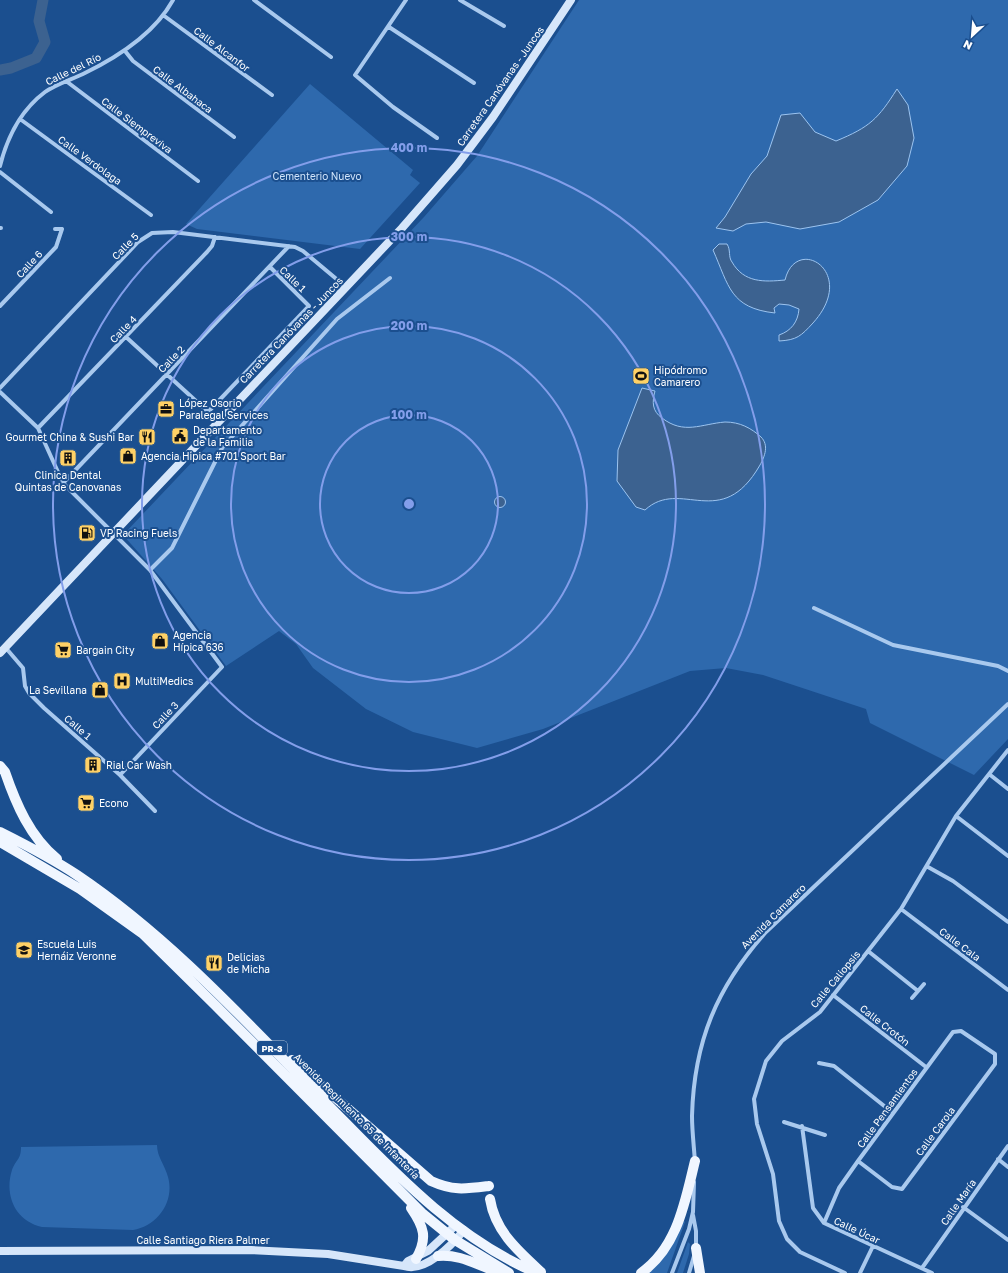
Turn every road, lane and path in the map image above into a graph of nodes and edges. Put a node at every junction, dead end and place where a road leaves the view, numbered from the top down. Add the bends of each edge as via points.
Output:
1 (173, 0) edge
2 (254, 0) edge
3 (406, 0) edge
4 (460, 0) edge
5 (570, 0) edge
6 (164, 15) junction
7 (504, 26) dead end
8 (389, 27) junction
9 (125, 51) junction
10 (331, 57) dead end
11 (66, 81) junction
12 (474, 83) dead end
13 (272, 95) dead end
14 (20, 118) junction
15 (234, 137) dead end
16 (437, 138) dead end
17 (0, 166) edge
18 (0, 172) edge
19 (198, 181) dead end
20 (51, 212) dead end
21 (151, 215) dead end
22 (55, 228) dead end
23 (215, 237) junction
24 (289, 246) junction
25 (270, 267) junction
26 (390, 278) dead end
27 (346, 287) junction
28 (0, 306) edge
29 (126, 337) junction
30 (167, 375) junction
31 (0, 388) edge
32 (0, 392) edge
33 (38, 428) junction
34 (63, 483) junction
35 (112, 533) junction
36 (150, 570) junction
37 (814, 608) dead end
38 (3, 650) edge
39 (1008, 671) edge
40 (1008, 704) edge
41 (1008, 750) edge
42 (0, 766) edge
43 (989, 774) junction
44 (120, 775) junction
45 (1008, 789) edge
46 (155, 811) dead end
47 (956, 816) junction
48 (0, 832) edge
49 (0, 842) edge
50 (1008, 856) edge
51 (928, 867) junction
52 (75, 874) junction
53 (902, 909) junction
54 (1008, 922) edge
55 (868, 951) junction
56 (924, 984) dead end
57 (1008, 990) edge
58 (918, 991) junction
59 (834, 995) junction
60 (912, 998) dead end
61 (252, 1028) junction
62 (979, 1043) joint
63 (819, 1063) dead end
64 (926, 1067) junction
65 (893, 1113) junction
66 (784, 1122) dead end
67 (802, 1126) junction
68 (825, 1135) dead end
69 (1008, 1146) edge
70 (998, 1159) junction
71 (695, 1161) junction
72 (858, 1161) junction
73 (1008, 1167) edge
74 (489, 1186) dead end
75 (397, 1188) junction
76 (490, 1199) dead end
77 (963, 1207) junction
78 (693, 1212) junction
79 (824, 1223) junction
80 (460, 1228) junction
81 (451, 1237) junction
82 (1008, 1240) edge
83 (873, 1246) junction
84 (696, 1248) junction
85 (0, 1251) edge
86 (438, 1256) junction
87 (416, 1259) junction
88 (404, 1266) junction
89 (922, 1268) junction
90 (502, 1273) edge
91 (509, 1273) edge
92 (537, 1273) edge
93 (542, 1273) edge
94 (641, 1273) edge
95 (672, 1273) edge
96 (689, 1273) edge
97 (700, 1273) edge
98 (844, 1273) edge
99 (860, 1273) edge
100 (932, 1273) edge

1 - 6 street, Calle del Río
2 - 10 street
3 - 8 street
4 - 7 street
5 - 27 main road, Carretera Canóvanas - Juncos via 494,117 457,165
6 - 9 street, Calle del Río
6 - 13 street, Calle Alcanfor
8 - 12 street
8 - 16 street via 355,75 393,107
9 - 11 street, Calle del Río
9 - 15 street, Calle Albahaca via 132,61
11 - 14 street, Calle del Río via 45,92
11 - 19 street, Calle Siempreviva
14 - 17 street, Calle del Río
14 - 21 street, Calle Verdolaga
18 - 20 street
22 - 28 street, Calle 6 via 62,229 56,247
23 - 24 street, Calle 5
23 - 29 street, Calle 4 via 207,252
23 - 31 street, Calle 5 via 173,232 147,235
24 - 25 street, Calle 2
24 - 27 street, Calle 5 via 303,251
25 - 30 street, Calle 2
25 - 30 street, Calle 1 via 309,306 223,398 208,412
26 - 36 street via 337,319 222,448 172,548
27 - 35 main road, Carretera Canóvanas - Juncos
29 - 30 street, Calle 1
29 - 33 street, Calle 4
30 - 34 street, Calle 2
32 - 33 street
33 - 34 street
34 - 35 street
35 - 36 street
35 - 38 main road, Carretera Canóvanas - Juncos
36 - 44 street, Calle 3 via 222,667
37 - 39 street via 893,645 998,666
38 - 44 street, Calle 1 via 23,668 25,686 29,693
40 - 71 street, Avenida Camarero via 766,932 744,956 721,993 701,1044 695,1073 692,1117
41 - 43 street, Calle Caliopsis
42 - 52 main road via 34,834 47,850 69,866
43 - 45 street
43 - 47 street, Calle Caliopsis
44 - 46 street, Calle 1
47 - 50 street
47 - 51 street, Calle Caliopsis
48 - 52 main road, Avenida Regimiento 65 de Infantería / PR-3
49 - 75 main road, PR-3 via 80,889 143,934
51 - 53 street, Calle Caliopsis
51 - 54 street via 953,881
52 - 61 main road, Avenida Regimiento 65 de Infantería / PR-3 via 162,941
53 - 55 street, Calle Caliopsis
53 - 57 street, Calle Cala
55 - 58 street
55 - 59 street, Calle Caliopsis
56 - 58 street
58 - 60 street
59 - 64 street, Calle Crotón
59 - 98 street, Calle Caliopsis via 820,1012 782,1041 766,1061 754,1099 757,1124 773,1174 778,1221 787,1239 800,1252
61 - 74 main road via 279,1048 431,1181 457,1190
61 - 80 main road, Avenida Regimiento 65 de Infantería / PR-3 via 387,1164 434,1208
62 - 64 street, Calle Pensamientos via 961,1031 953,1032
62 - 72 street, Calle Carola via 995,1054 995,1064 902,1188 892,1186
63 - 65 street via 834,1066
64 - 65 street, Calle Pensamientos
65 - 72 street, Calle Pensamientos
66 - 67 street
67 - 68 street
67 - 79 street, Calle Úcar via 813,1208
69 - 70 street, Calle María
70 - 73 street
70 - 77 street, Calle María
71 - 78 street, Avenida Camarero
71 - 94 main road via 676,1228 654,1262
72 - 79 street, Calle Pensamientos via 839,1188
75 - 81 main road, PR-3
75 - 87 main road via 418,1218 423,1231 424,1241
76 - 93 main road via 495,1219 504,1234 516,1250
77 - 82 street
77 - 89 street, Calle María
78 - 84 street, Avenida Camarero
78 - 95 street, Avenida Camarero
79 - 83 street, Calle Úcar
80 - 81 main road, Calle Santiago Riera Palmer
80 - 92 main road, Avenida Regimiento 65 de Infantería / PR-3 via 493,1250
81 - 86 main road, Calle Santiago Riera Palmer
81 - 87 main road, Calle Santiago Riera Palmer
81 - 91 main road, PR-3
83 - 89 street, Calle Úcar
83 - 99 street
84 - 96 street, Avenida Camarero
84 - 97 main road
85 - 88 main road, Calle Santiago Riera Palmer via 251,1250 328,1254
86 - 88 main road, Calle Santiago Riera Palmer via 417,1268 410,1269
86 - 90 main road via 459,1256
87 - 88 main road, Calle Santiago Riera Palmer via 408,1261
89 - 100 street, Calle Úcar

